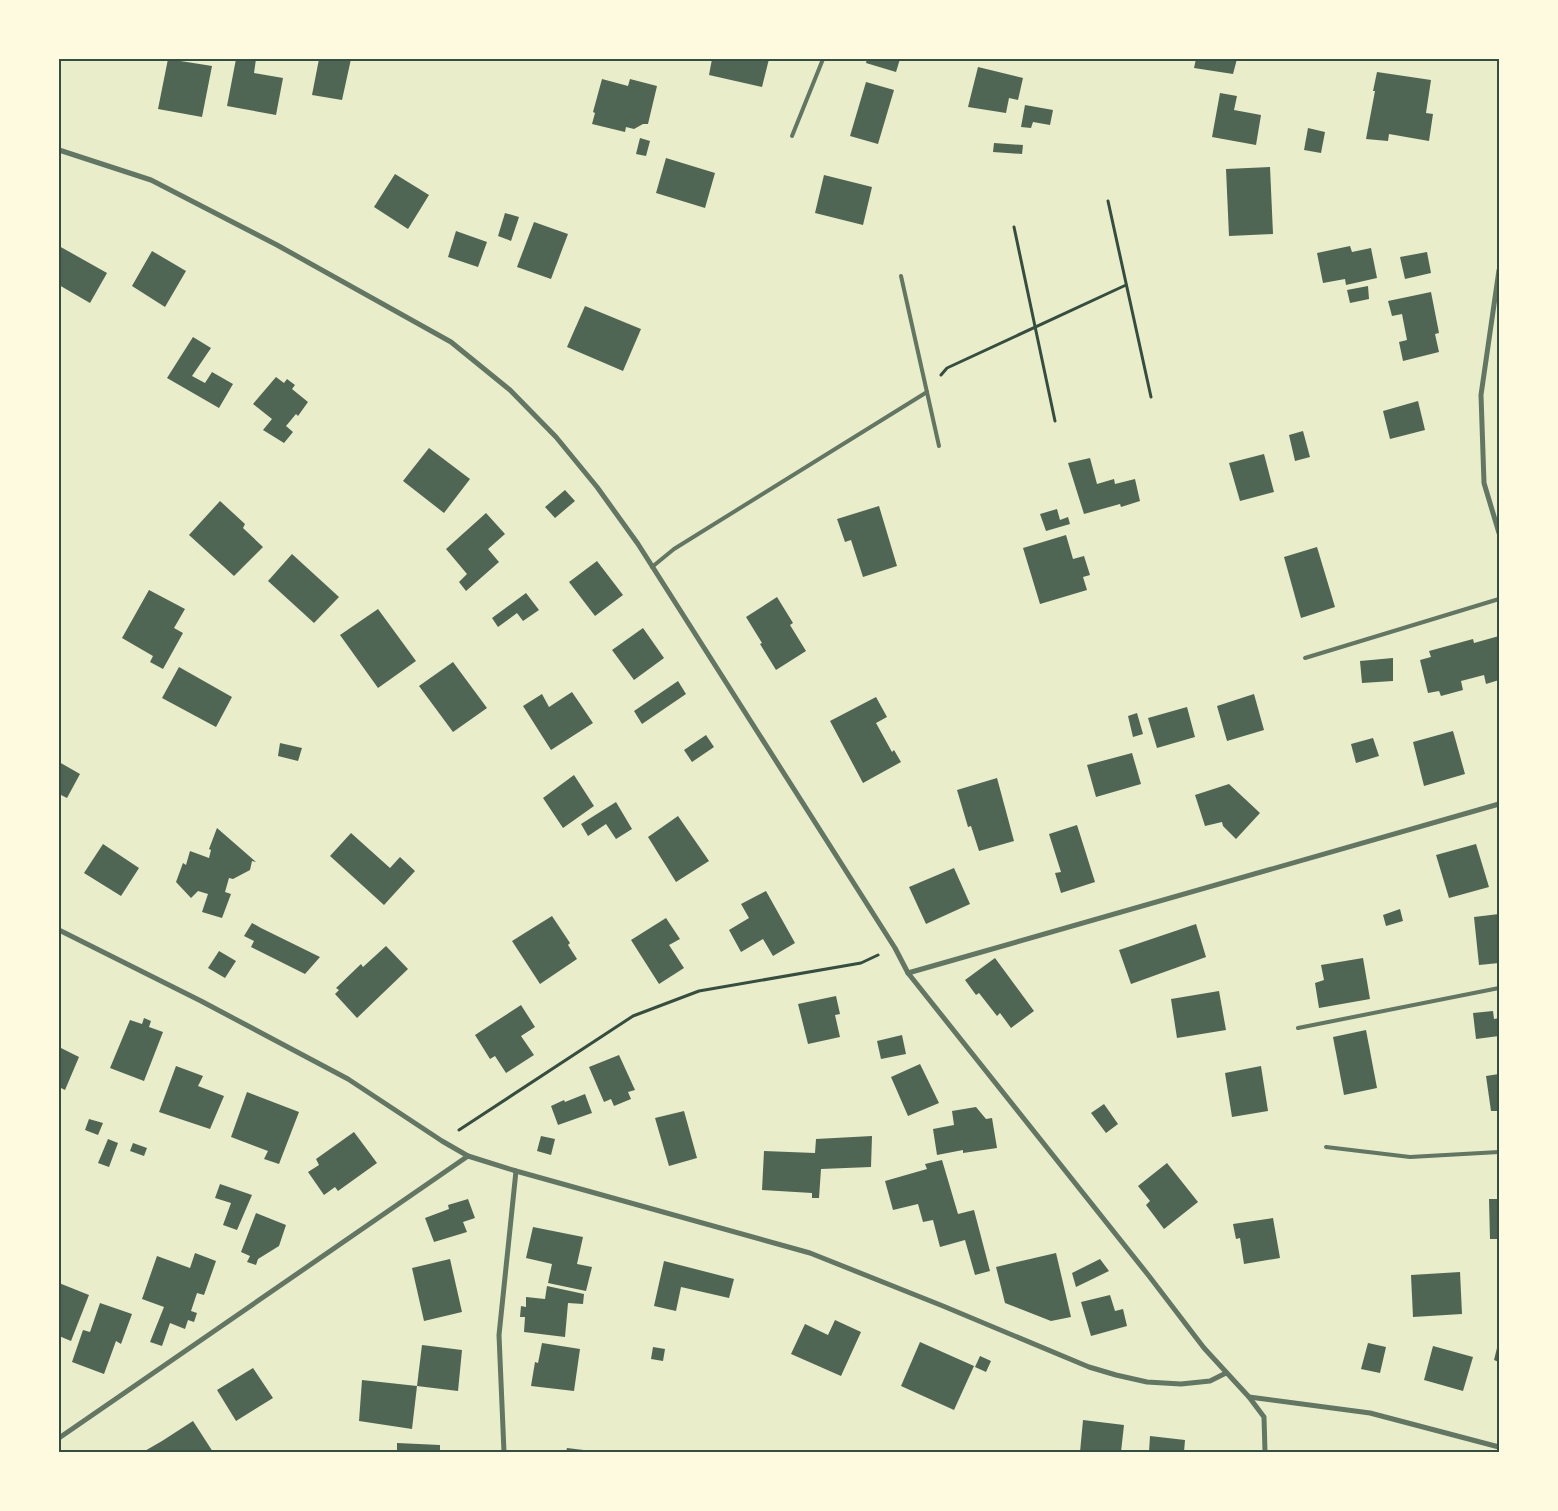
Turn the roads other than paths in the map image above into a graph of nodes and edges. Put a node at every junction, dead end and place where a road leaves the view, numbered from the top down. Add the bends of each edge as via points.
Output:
1 (823, 59) edge
2 (792, 136) dead end
3 (59, 150) edge
4 (1499, 270) edge
5 (901, 276) dead end
6 (926, 392) junction
7 (939, 446) dead end
8 (1499, 533) edge
9 (652, 567) junction
10 (1499, 599) edge
11 (1305, 658) dead end
12 (1499, 804) edge
13 (59, 930) edge
14 (908, 973) junction
15 (1499, 988) edge
16 (1298, 1028) dead end
17 (1326, 1147) dead end
18 (1499, 1152) edge
19 (468, 1156) junction
20 (516, 1171) junction
21 (1226, 1373) junction
22 (1249, 1397) junction
23 (59, 1438) edge
24 (1499, 1447) edge
25 (504, 1452) edge
26 (1265, 1452) edge

1 - 2 lane
3 - 9 street via 151,180 277,245 451,342 510,390 556,437 597,487
4 - 8 street via 1481,396 1484,483
5 - 6 lane
6 - 7 lane
6 - 9 lane via 674,549
9 - 14 street
10 - 11 lane
12 - 14 street
13 - 19 street via 348,1079
14 - 21 street
15 - 16 lane
17 - 18 lane via 1410,1157
19 - 20 street
19 - 23 street
20 - 21 street via 810,1253 1089,1367 1116,1375 1147,1382 1181,1384 1210,1381
20 - 25 street via 499,1335
21 - 22 street
22 - 24 street via 1370,1413
22 - 26 street via 1264,1417

